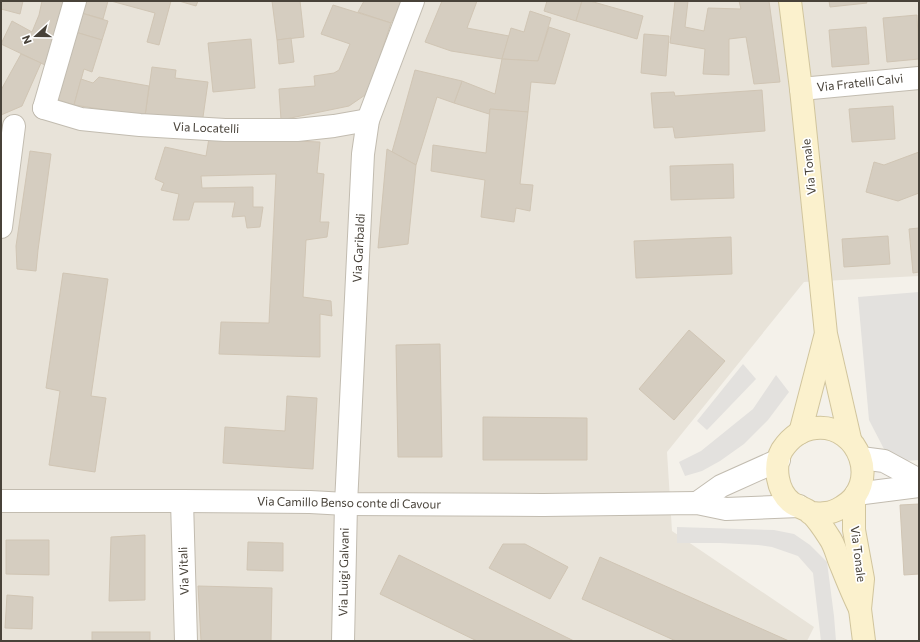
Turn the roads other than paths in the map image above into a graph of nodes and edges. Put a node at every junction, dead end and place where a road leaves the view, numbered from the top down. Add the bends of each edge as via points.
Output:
1 (75, 1) edge
2 (413, 1) edge
3 (790, 1) edge
4 (919, 78) edge
5 (801, 89) junction
6 (44, 108) junction
7 (368, 120) junction
8 (7, 127) edge
9 (1, 227) edge
10 (826, 334) junction
11 (800, 432) junction
12 (850, 439) junction
13 (861, 458) junction
14 (779, 460) junction
15 (919, 480) edge
16 (919, 486) edge
17 (855, 496) junction
18 (1, 501) edge
19 (182, 501) junction
20 (697, 503) junction
21 (346, 504) junction
22 (805, 510) junction
23 (860, 609) junction
24 (186, 641) edge
25 (342, 641) edge
26 (864, 641) edge

1 - 6 street
2 - 7 street, Via Garibaldi
3 - 5 main road, Via Tonale
4 - 5 street, Via Fratelli Calvi
5 - 10 main road, Via Tonale
6 - 7 street, Via Locatelli via 81,119 225,130 296,130
6 - 8 street via 29,120
7 - 21 street, Via Garibaldi via 363,154
8 - 9 street
10 - 11 main road, Via Tonale
10 - 12 main road, Via Tonale
11 - 12 main road via 824,428 837,431
11 - 14 main road, Via Tonale via 788,442
12 - 13 main road, Via Tonale
13 - 15 street via 884,461
13 - 17 main road, Via Tonale via 863,473 861,485
14 - 20 street via 721,486
14 - 22 main road, Via Tonale via 778,478 783,492 791,502
16 - 17 street
17 - 22 main road via 834,511 825,513
17 - 23 main road, Via Tonale via 854,530 863,579
18 - 19 street, Via Camillo Benso conte di Cavour
19 - 21 street, Via Camillo Benso conte di Cavour
19 - 24 street, Via Vitali
20 - 21 street, Via Camillo Benso conte di Cavour
20 - 22 street, Via Camillo Benso conte di Cavour via 726,509
21 - 25 street, Via Luigi Galvani
22 - 23 main road, Via Tonale via 830,538
23 - 26 main road, Via Tonale

